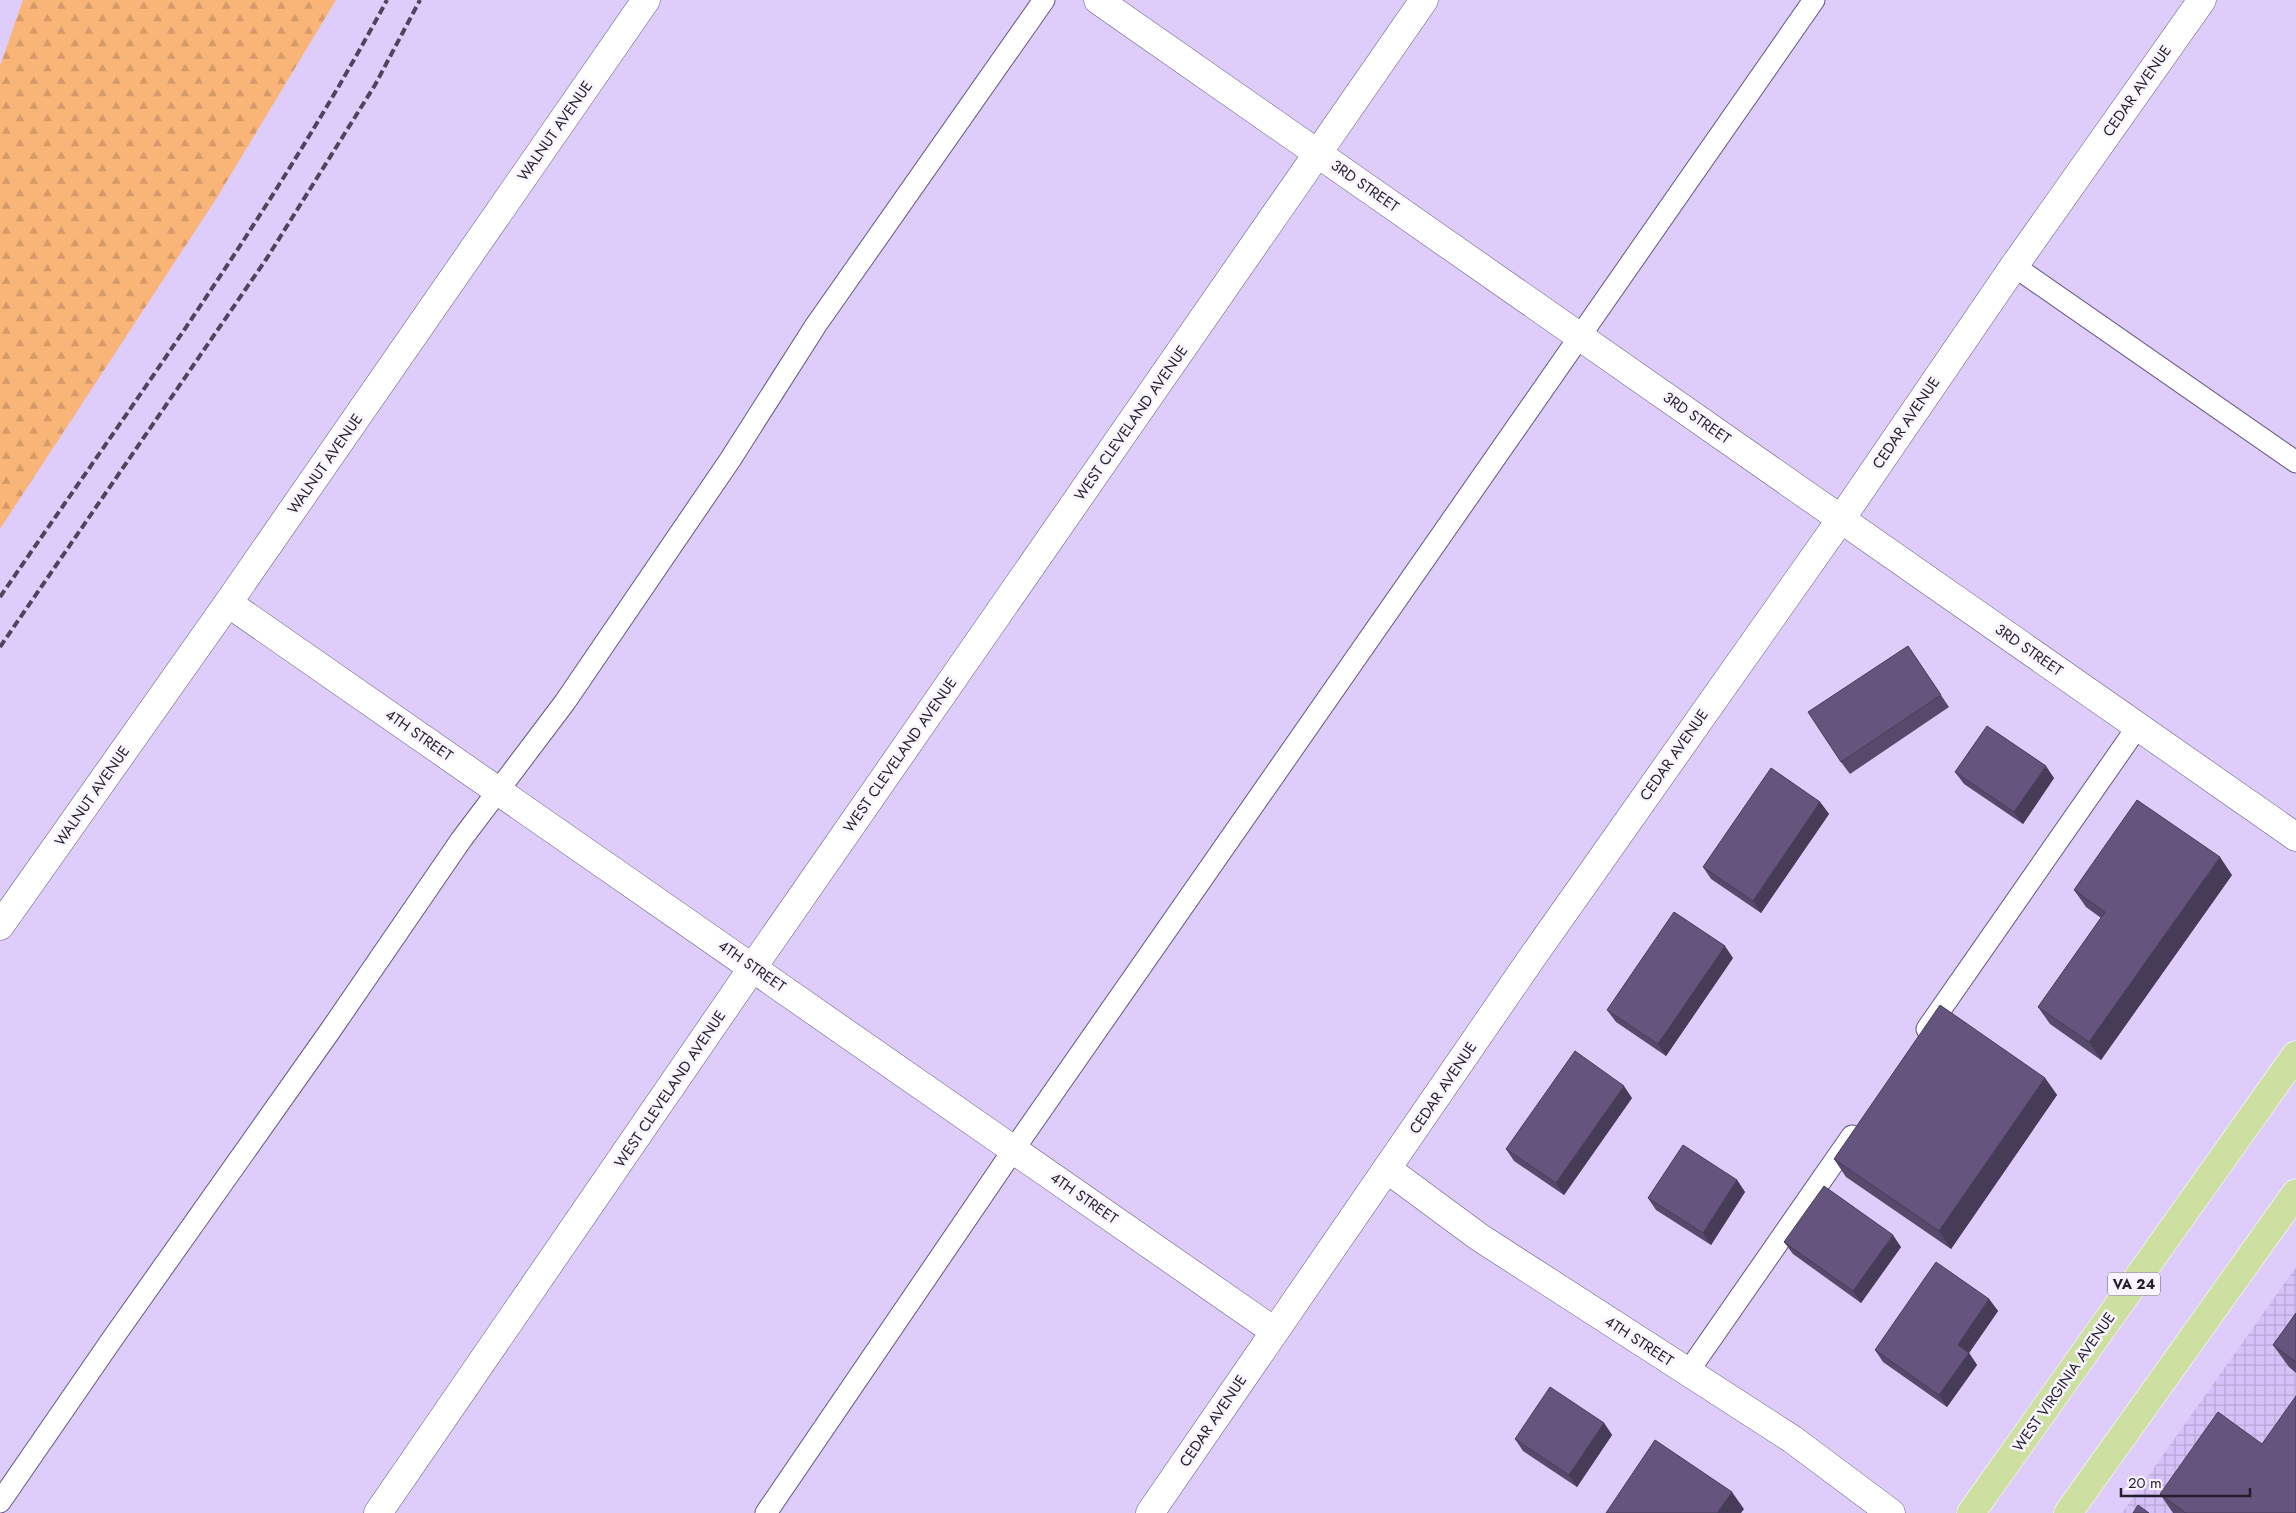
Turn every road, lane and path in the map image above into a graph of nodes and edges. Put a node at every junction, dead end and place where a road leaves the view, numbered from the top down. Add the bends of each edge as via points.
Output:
1 (646, 0) edge
2 (1044, 0) edge
3 (1098, 0) edge
4 (1424, 0) edge
5 (1814, 0) edge
6 (2202, 0) edge
7 (1318, 152) junction
8 (2014, 266) junction
9 (1581, 336) junction
10 (2296, 462) edge
11 (1841, 518) junction
12 (228, 603) junction
13 (2138, 726) junction
14 (498, 790) junction
15 (2296, 837) edge
16 (0, 926) edge
17 (753, 967) junction
18 (1916, 1045) edge
19 (2296, 1055) edge
20 (1864, 1118) edge
21 (1014, 1149) junction
22 (1387, 1169) junction
23 (2296, 1193) edge
24 (1274, 1331) junction
25 (1688, 1372) junction
26 (0, 1502) edge
27 (378, 1513) edge
28 (766, 1513) edge
29 (1150, 1513) edge
30 (1891, 1513) edge
31 (1971, 1513) edge
32 (2068, 1513) edge

1 - 12 street, WALNUT AVENUE
2 - 14 lane via 816,325 730,460 565,702
3 - 7 street, 3RD STREET
4 - 7 street, WEST CLEVELAND AVENUE
5 - 9 lane
6 - 8 street, CEDAR AVENUE
7 - 9 street, 3RD STREET
7 - 17 street, WEST CLEVELAND AVENUE
8 - 10 lane
8 - 11 street, CEDAR AVENUE
9 - 11 street, 3RD STREET
9 - 21 lane
11 - 13 street, 3RD STREET
11 - 22 street, CEDAR AVENUE
12 - 14 street, 4TH STREET
12 - 16 street, WALNUT AVENUE
13 - 15 street, 3RD STREET
13 - 18 lane
14 - 17 street, 4TH STREET
14 - 26 lane
17 - 21 street, 4TH STREET
17 - 27 street, WEST CLEVELAND AVENUE
19 - 31 main road, WEST VIRGINIA AVENUE / VA 24
20 - 25 lane
21 - 24 street, 4TH STREET
21 - 28 lane
22 - 24 street, CEDAR AVENUE
22 - 25 street, 4TH STREET via 1479,1237
23 - 32 main road
24 - 29 street, CEDAR AVENUE
25 - 30 street, 4TH STREET via 1792,1439

